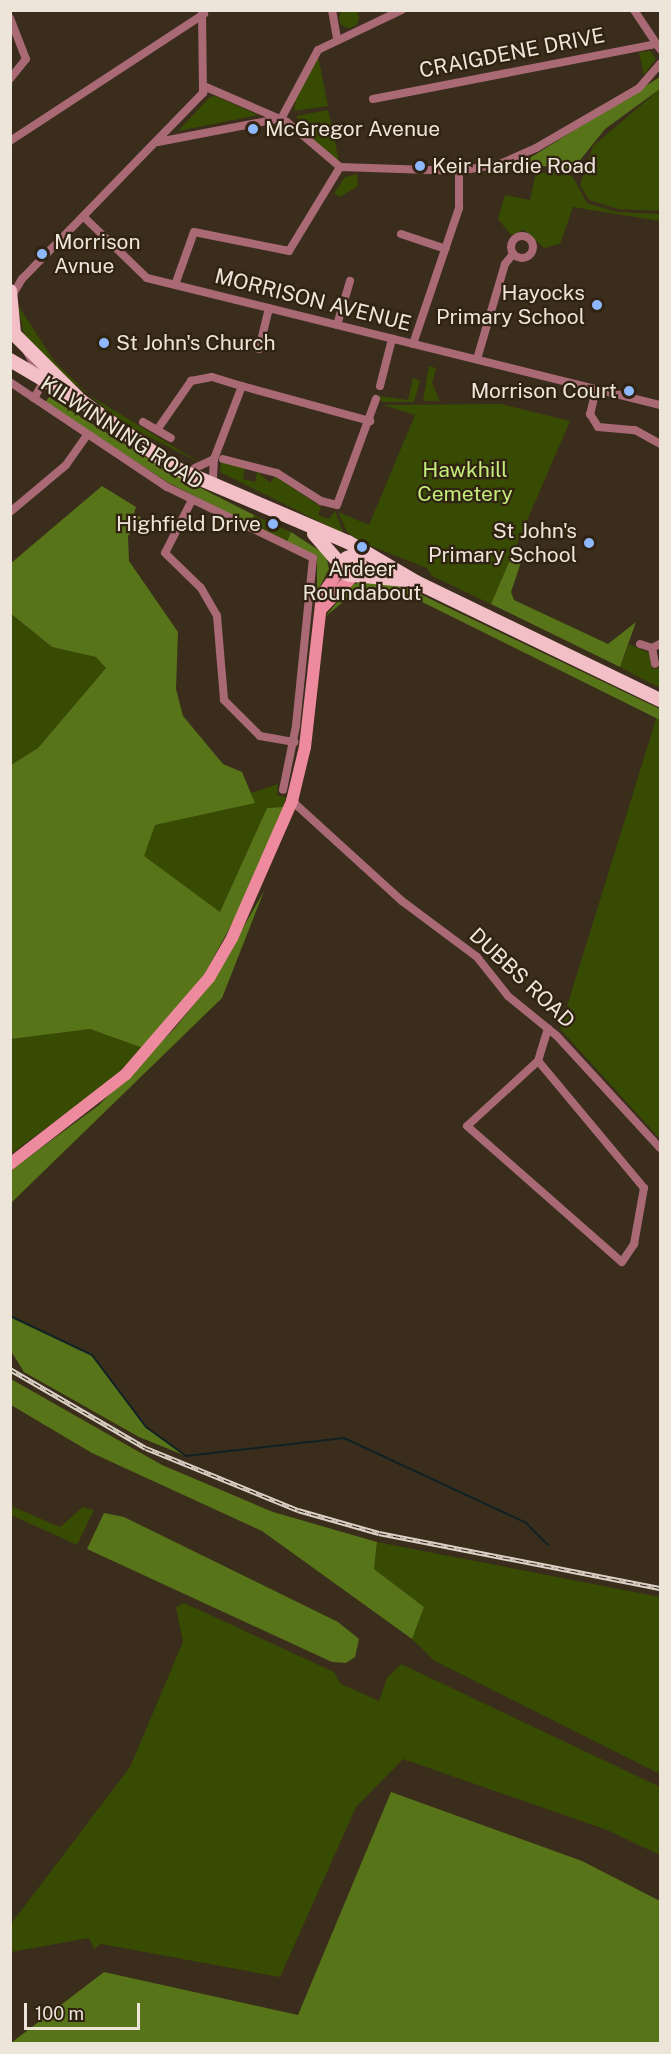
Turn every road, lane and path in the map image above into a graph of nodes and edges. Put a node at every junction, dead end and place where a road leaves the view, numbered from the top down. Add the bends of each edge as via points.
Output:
1 (332, 10) edge
2 (402, 10) edge
3 (634, 10) edge
4 (203, 12) edge
5 (10, 18) edge
6 (337, 38) junction
7 (659, 47) edge
8 (660, 64) edge
9 (10, 79) edge
10 (206, 87) junction
11 (373, 99) dead end
12 (281, 119) junction
13 (10, 141) edge
14 (157, 142) junction
15 (340, 167) junction
16 (459, 171) junction
17 (85, 218) junction
18 (401, 234) dead end
19 (446, 249) junction
20 (513, 254) dead end
21 (22, 279) junction
22 (10, 280) edge
23 (350, 281) dead end
24 (175, 285) junction
25 (11, 293) edge
26 (269, 308) junction
27 (337, 325) junction
28 (14, 334) edge
29 (392, 339) junction
30 (413, 344) junction
31 (26, 348) junction
32 (259, 349) dead end
33 (10, 352) edge
34 (477, 359) junction
35 (10, 360) edge
36 (44, 381) junction
37 (10, 382) edge
38 (242, 386) junction
39 (380, 386) dead end
40 (596, 389) junction
41 (34, 398) junction
42 (376, 399) dead end
43 (81, 401) junction
44 (660, 405) edge
45 (370, 421) junction
46 (142, 422) dead end
47 (157, 430) junction
48 (87, 435) junction
49 (171, 438) dead end
50 (660, 444) edge
51 (243, 451) dead end
52 (157, 453) junction
53 (219, 459) junction
54 (240, 462) junction
55 (195, 468) junction
56 (213, 477) junction
57 (240, 496) junction
58 (192, 500) junction
59 (10, 512) edge
60 (310, 530) junction
61 (332, 538) junction
62 (351, 565) junction
63 (397, 570) junction
64 (416, 582) junction
65 (640, 644) dead end
66 (656, 646) edge
67 (655, 664) dead end
68 (660, 700) edge
69 (294, 742) junction
70 (283, 790) dead end
71 (292, 801) junction
72 (548, 1028) junction
73 (538, 1061) junction
74 (660, 1148) edge
75 (10, 1164) edge

1 - 6 street
2 - 6 street
3 - 7 street
4 - 10 street
4 - 13 street
5 - 9 street via 26,59
6 - 12 street via 311,58
7 - 11 street, CRAIGDENE DRIVE
8 - 16 street via 639,88 536,148 500,164
10 - 12 street
10 - 14 street
12 - 14 street
12 - 15 street
14 - 17 street
15 - 16 street
15 - 24 street via 289,251 194,231
16 - 19 street via 461,199
17 - 21 street
17 - 24 street, MORRISON AVENUE via 140,275
18 - 19 street
19 - 30 street
20 - 34 street via 499,283
21 - 22 street
21 - 25 street
23 - 27 street
24 - 26 street, MORRISON AVENUE
25 - 28 main road
26 - 27 street, MORRISON AVENUE
26 - 32 street
27 - 29 street, MORRISON AVENUE
28 - 31 main road
28 - 33 main road via 17,346
29 - 30 street, MORRISON AVENUE
29 - 39 street
30 - 34 street, MORRISON AVENUE
31 - 36 street
31 - 43 main road
34 - 40 street, MORRISON AVENUE
35 - 36 main road
36 - 41 street
36 - 43 main road
37 - 41 street, KILWINNING ROAD
38 - 45 street
38 - 47 street via 212,377 191,381
38 - 53 street
40 - 44 street, MORRISON AVENUE
40 - 50 street via 590,414 598,427 635,430
41 - 48 street, KILWINNING ROAD
42 - 45 street
43 - 52 main road
45 - 54 street via 337,505 321,501 277,472
46 - 47 street
47 - 49 street
48 - 58 street, KILWINNING ROAD
48 - 59 street via 66,465
51 - 54 street
52 - 55 main road
52 - 57 main road via 202,482
53 - 54 street
53 - 55 street
53 - 56 street
55 - 56 main road
56 - 57 main road
57 - 60 main road
58 - 69 street via 165,553 201,588 217,616 224,700 260,736
58 - 69 street, KILWINNING ROAD via 313,558
60 - 61 main road
60 - 62 main road
61 - 62 main road
61 - 63 main road
62 - 63 main road
62 - 64 main road
62 - 71 main road via 325,588 305,747
63 - 64 main road
64 - 68 main road
65 - 66 street
66 - 67 street
69 - 70 street
71 - 72 street, DUBBS ROAD via 402,901 477,957 508,996
71 - 75 main road via 258,885 209,978 126,1074
72 - 73 street
72 - 74 street, DUBBS ROAD
73 - 73 street via 644,1188 634,1244 622,1262 466,1126

